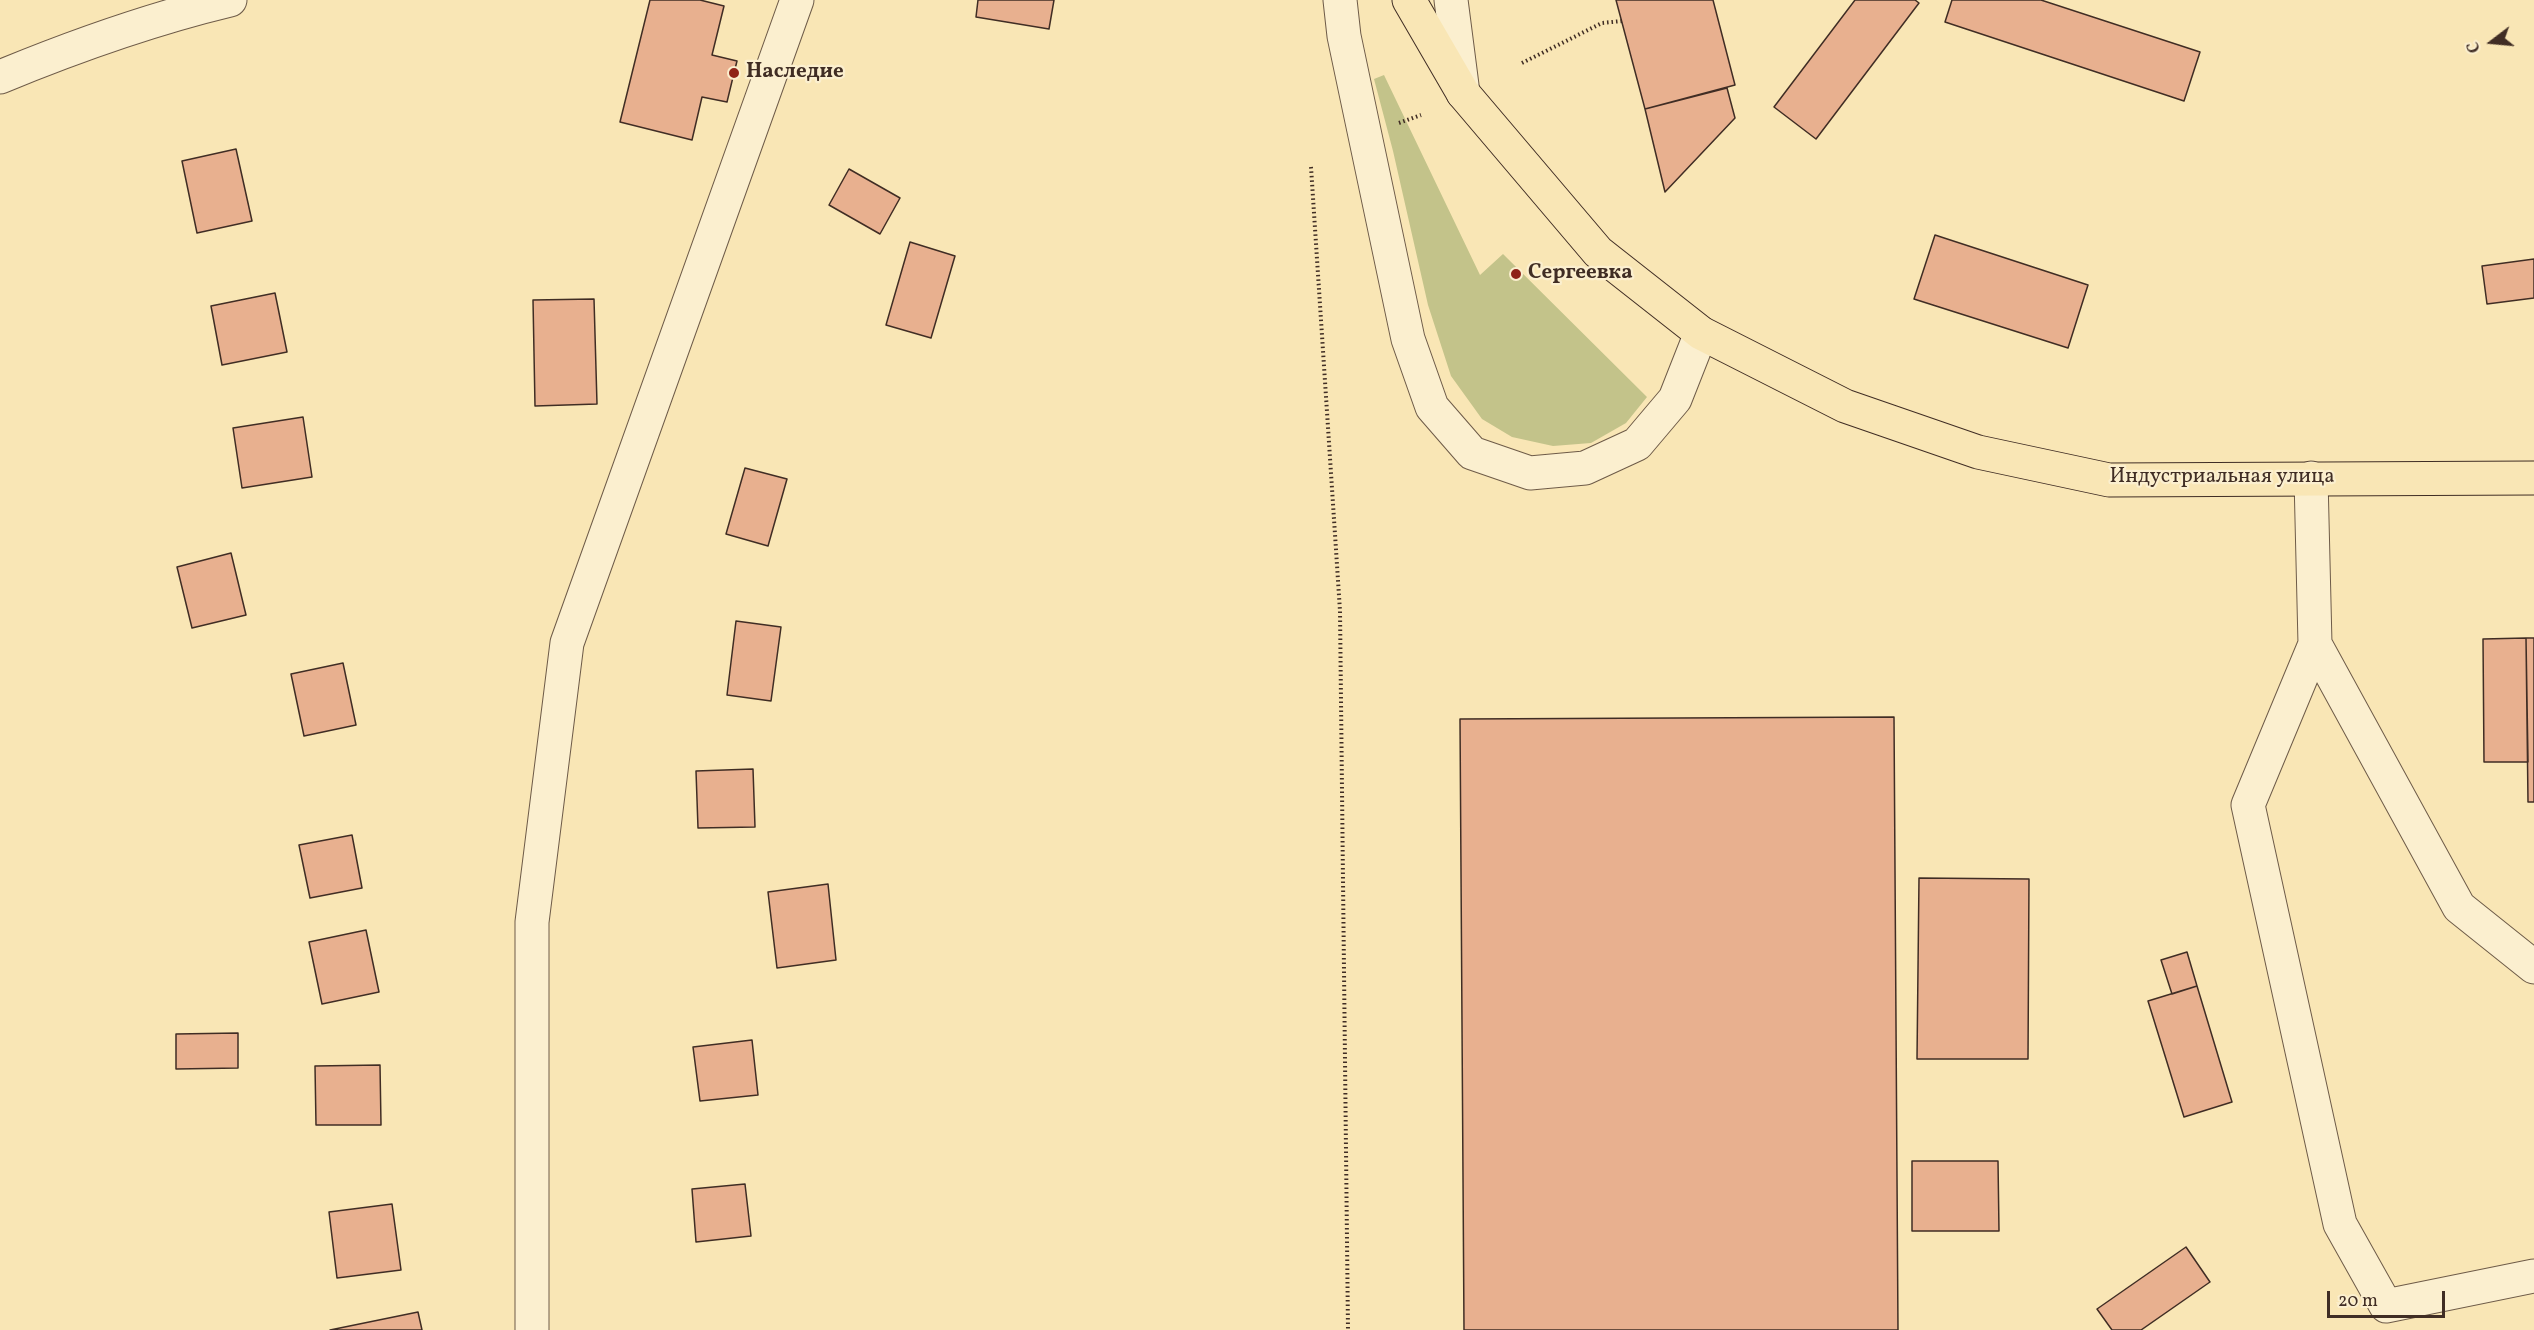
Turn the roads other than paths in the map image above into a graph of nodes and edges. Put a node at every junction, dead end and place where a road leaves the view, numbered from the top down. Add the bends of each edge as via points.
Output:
1 (230, 0) edge
2 (797, 0) edge
3 (1340, 0) edge
4 (1409, 0) edge
5 (1451, 0) edge
6 (0, 77) edge
7 (1463, 93) junction
8 (1701, 333) junction
9 (2311, 478) junction
10 (2534, 478) edge
11 (2315, 644) junction
12 (2534, 967) edge
13 (2534, 1276) edge
14 (532, 1330) edge

1 - 6 street via 71,48
2 - 14 street via 567,643 532,922
3 - 8 street via 1344,36 1408,339 1432,407 1472,453 1530,473 1585,468 1637,444 1674,399
4 - 7 main road, Индустриальная улица
5 - 7 street
7 - 8 main road, Индустриальная улица via 1598,252
8 - 9 main road, Индустриальная улица via 1845,406 1978,452 2109,480
9 - 10 main road, Индустриальная улица
9 - 11 street
11 - 12 street via 2459,907
11 - 13 street via 2248,805 2340,1224 2386,1306

